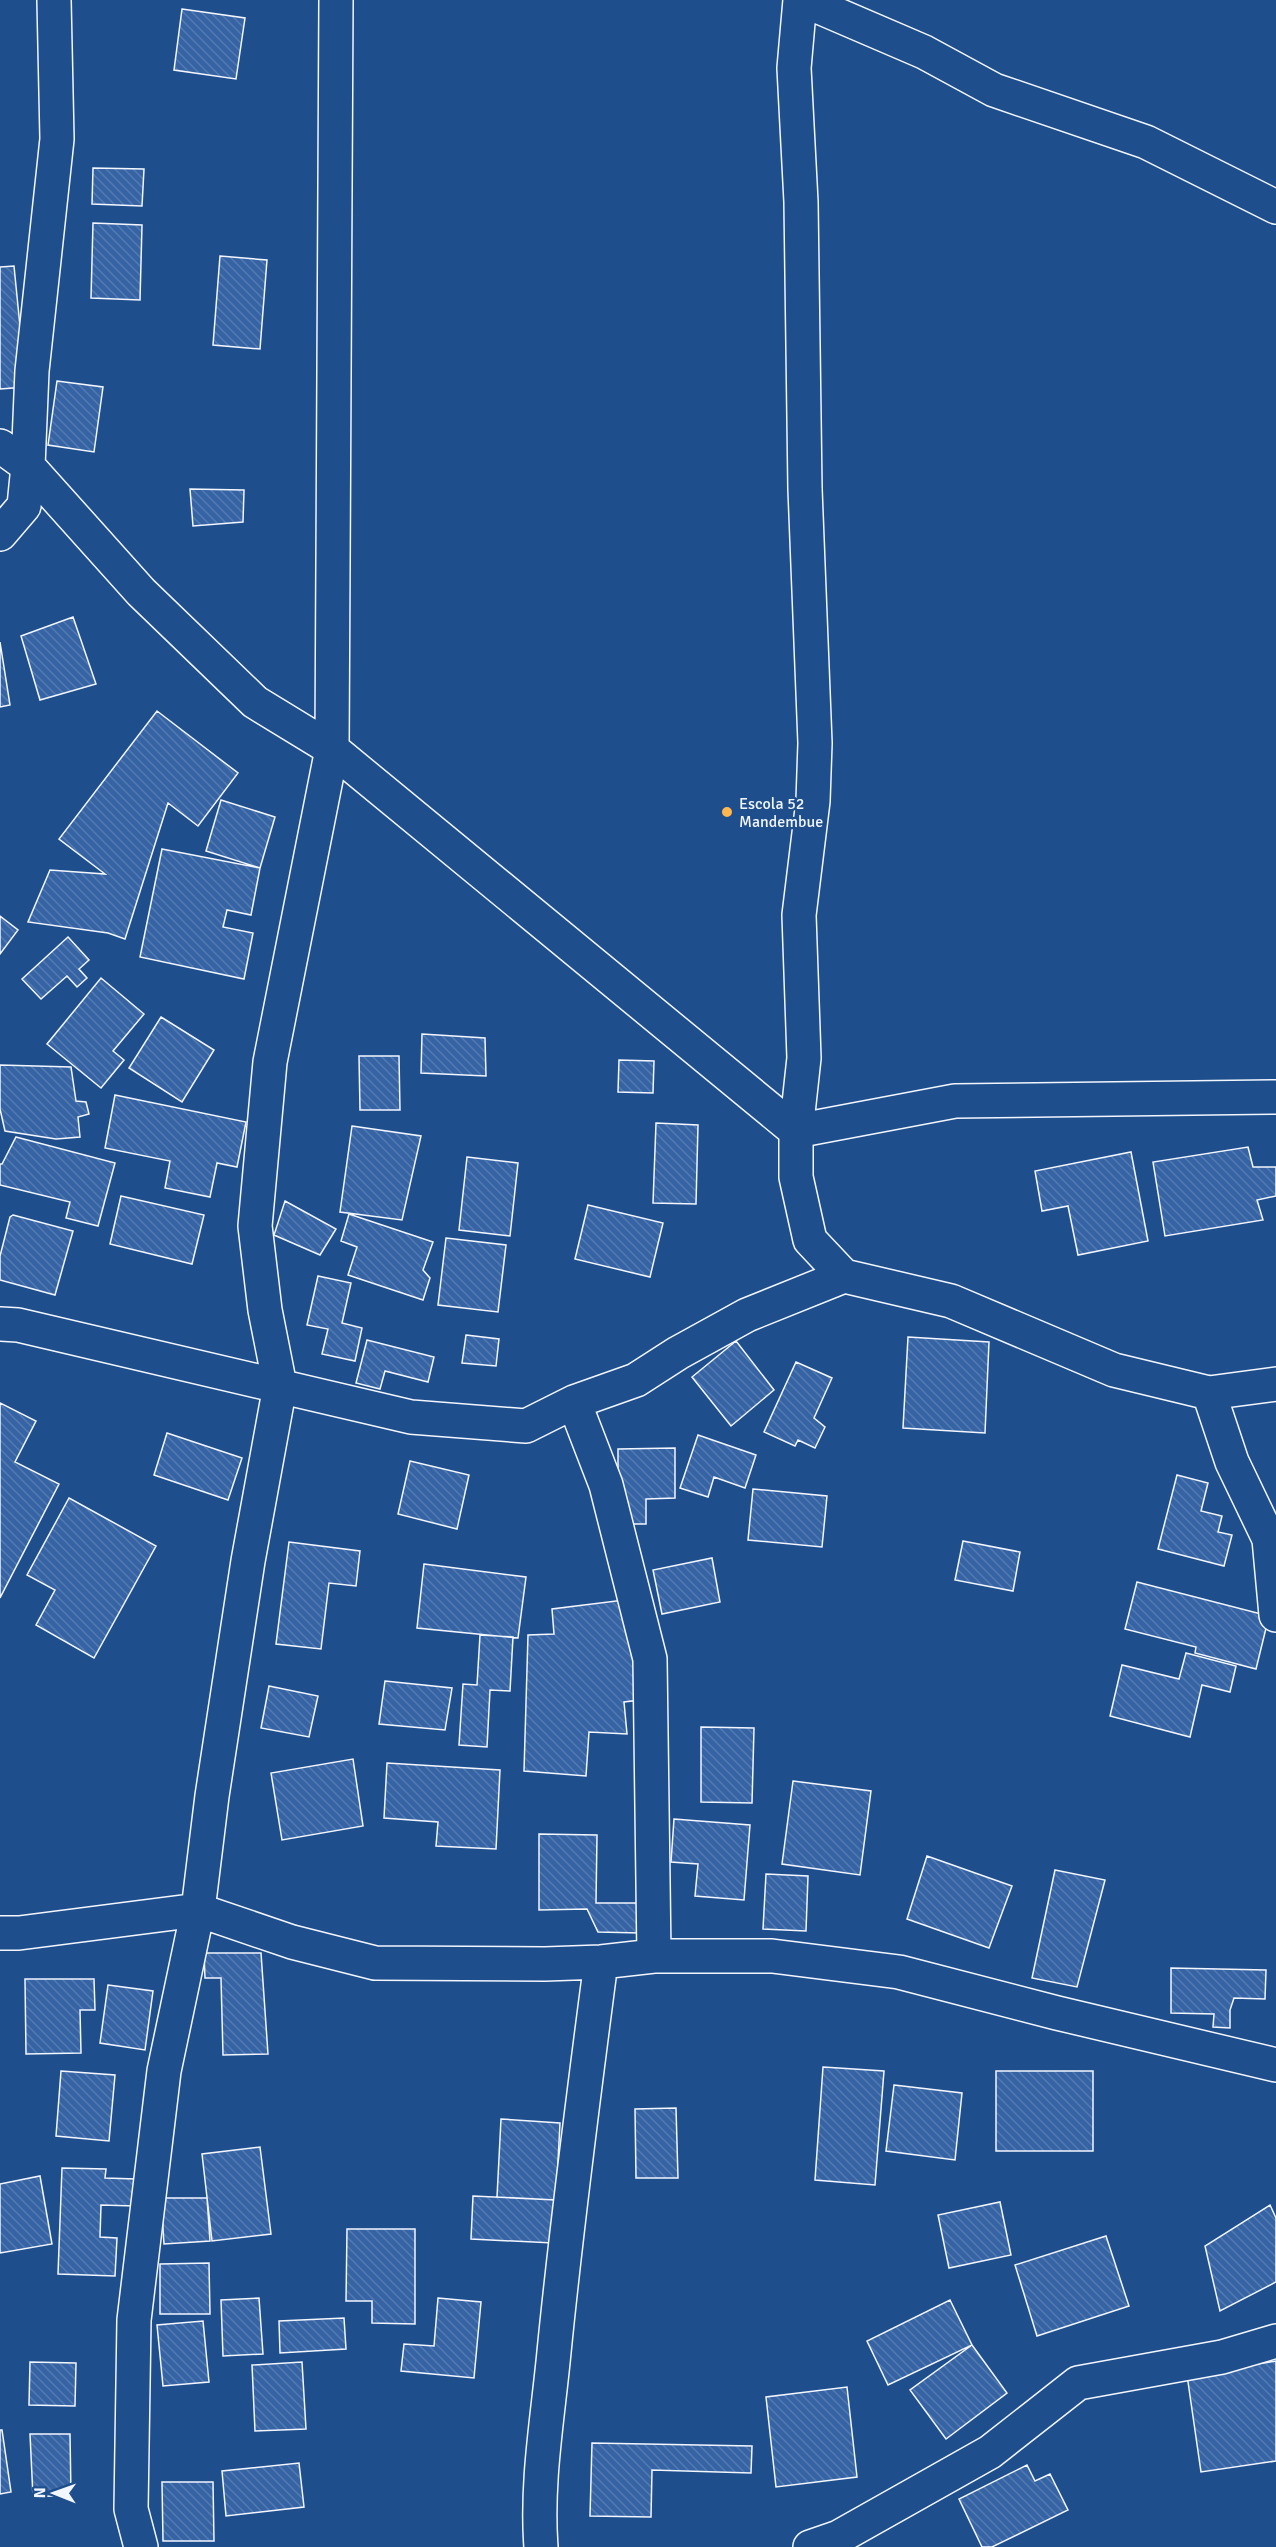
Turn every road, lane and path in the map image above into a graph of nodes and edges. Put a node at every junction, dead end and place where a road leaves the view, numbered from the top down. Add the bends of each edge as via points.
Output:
1 (54, 0) edge
2 (336, 0) edge
3 (802, 0) edge
4 (1276, 207) edge
5 (0, 446) edge
6 (28, 466) junction
7 (0, 534) edge
8 (332, 749) junction
9 (1276, 1097) edge
10 (796, 1131) junction
11 (844, 1276) junction
12 (0, 1324) edge
13 (1276, 1384) edge
14 (280, 1386) junction
15 (1209, 1393) junction
16 (574, 1402) junction
17 (1276, 1615) edge
18 (198, 1910) junction
19 (0, 1933) edge
20 (654, 1956) junction
21 (602, 1962) junction
22 (1276, 2065) edge
23 (1276, 2341) edge
24 (141, 2547) edge
25 (541, 2547) edge
26 (810, 2547) edge

1 - 6 street via 57,139 32,371
2 - 8 street
3 - 4 street via 924,52 994,90 1146,142
3 - 10 street via 794,68 815,743 813,801 799,915 804,1058
5 - 6 street
6 - 7 street via 24,506
6 - 8 street via 141,592 255,702
8 - 10 street
8 - 14 street via 270,1062 255,1226 265,1310
9 - 10 street via 955,1101
10 - 11 street via 796,1177 810,1240
11 - 15 street via 951,1301 1114,1370
11 - 16 street via 747,1315 636,1380
12 - 14 street
13 - 15 street
14 - 16 street via 411,1417 526,1426
14 - 18 street via 248,1561
15 - 17 street via 1232,1462 1269,1539
16 - 20 street via 606,1485 650,1659
18 - 19 street
18 - 21 street via 292,1942 375,1963
18 - 24 street via 164,2072 134,2320 131,2509
20 - 21 street
20 - 22 street via 772,1956 899,1972
21 - 25 street via 576,2145 554,2348 538,2511
23 - 26 street via 1222,2356 1078,2383 990,2452 839,2537

